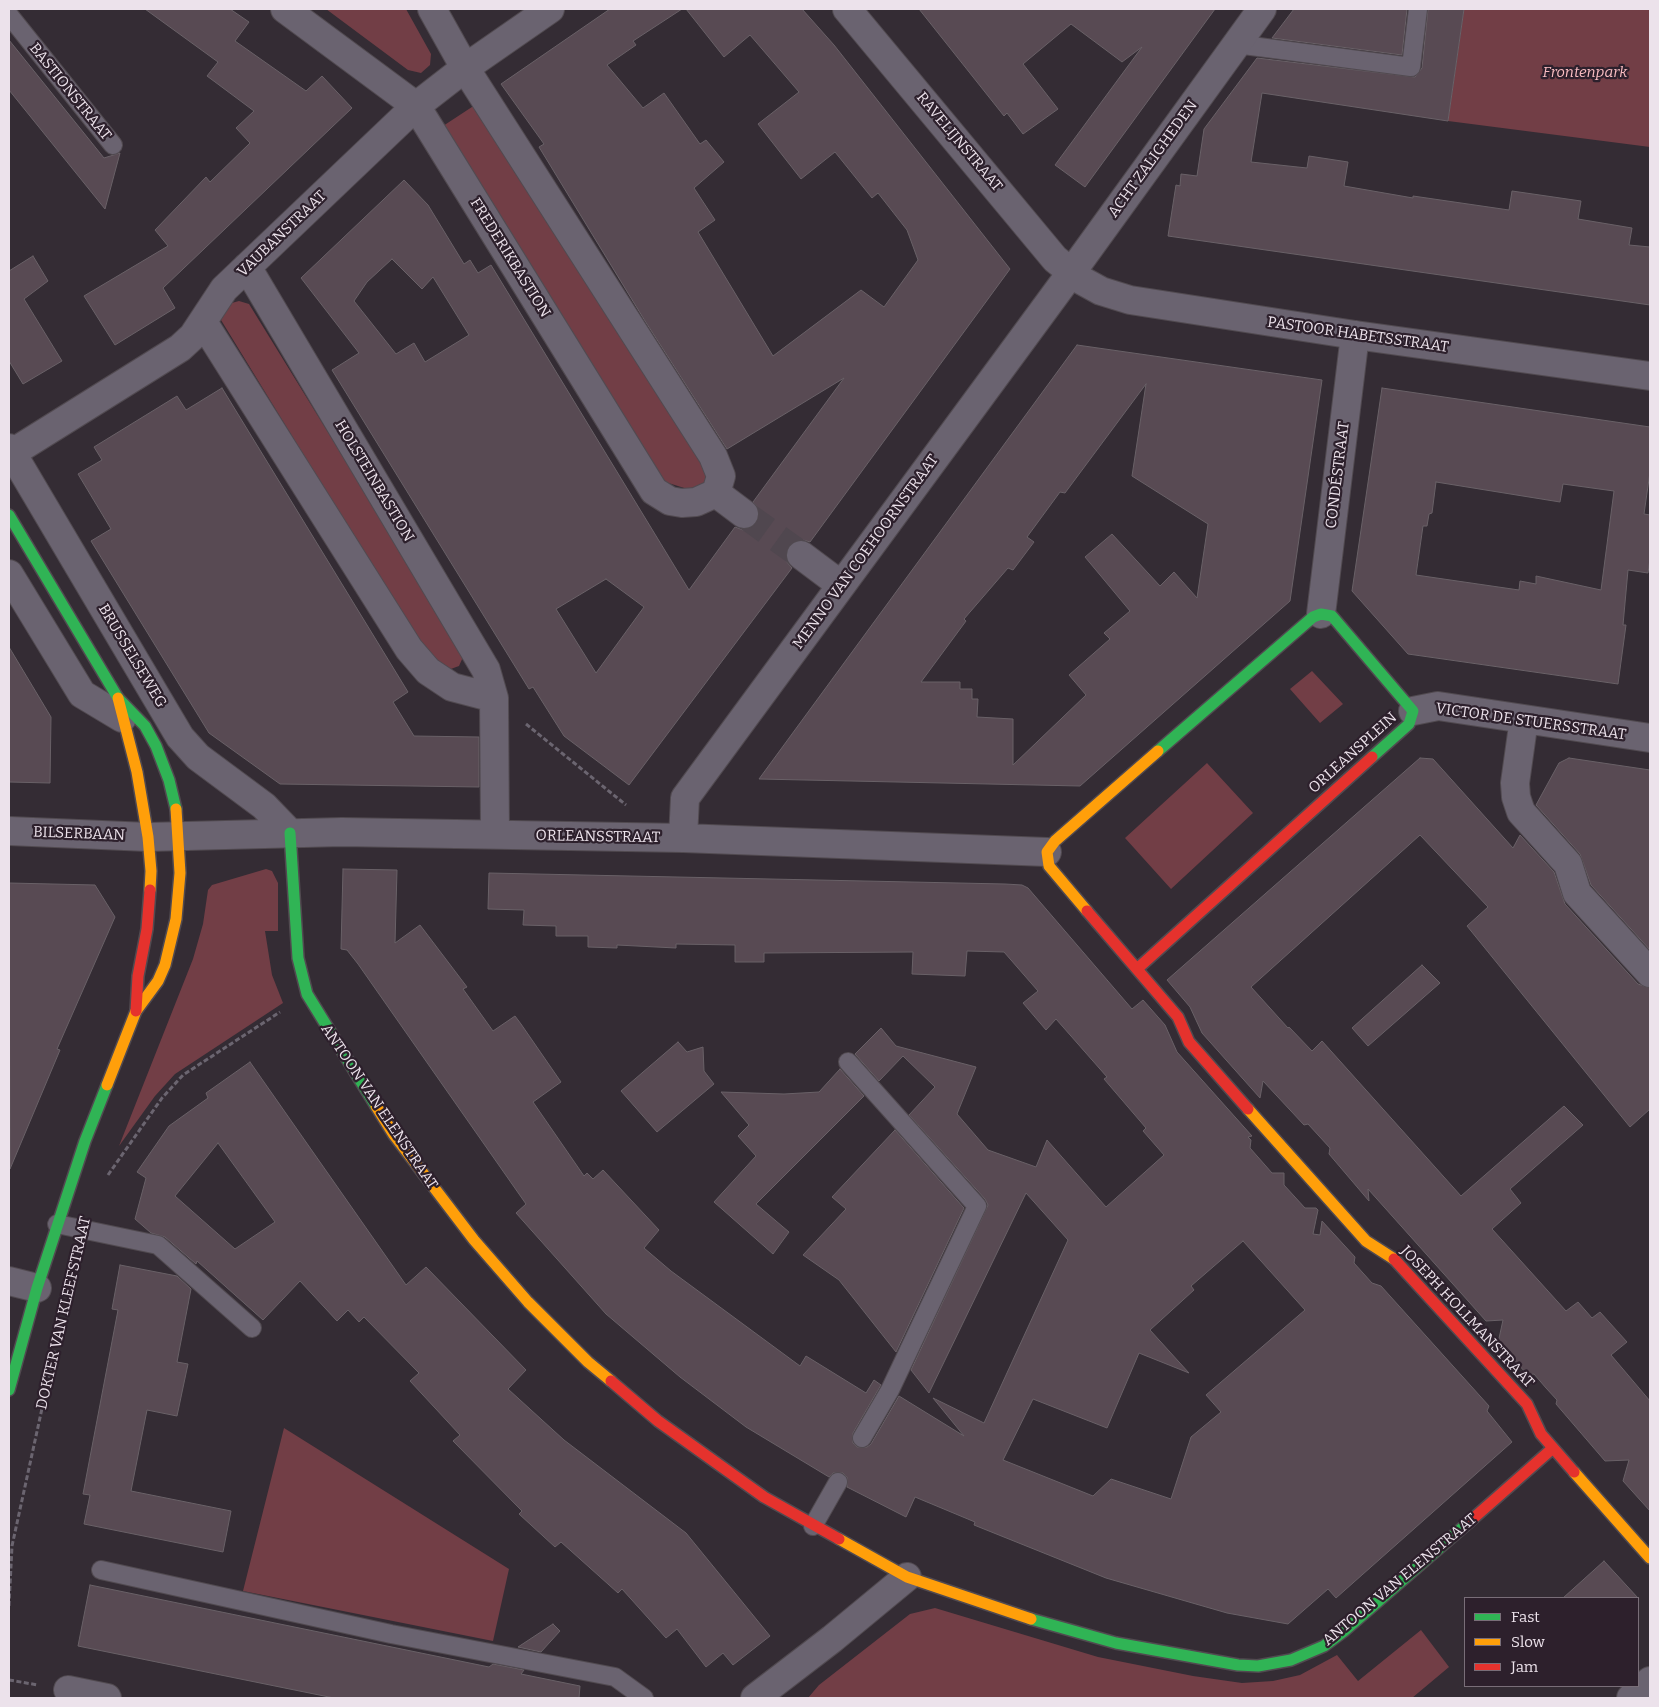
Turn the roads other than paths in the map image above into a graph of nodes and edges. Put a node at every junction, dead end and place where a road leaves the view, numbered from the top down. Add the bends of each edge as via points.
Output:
1 (285, 9) edge
2 (432, 9) edge
3 (550, 9) edge
4 (848, 9) edge
5 (1262, 9) edge
6 (1418, 9) edge
7 (9, 15) edge
8 (1236, 44) junction
9 (465, 68) junction
10 (416, 106) junction
11 (113, 145) dead end
12 (247, 267) junction
13 (1071, 274) junction
14 (203, 322) junction
15 (1355, 335) junction
16 (1650, 376) edge
17 (10, 450) edge
18 (716, 493) junction
19 (744, 514) tunnel mouth
20 (9, 515) edge
21 (801, 555) tunnel mouth
22 (9, 574) edge
23 (841, 586) junction
24 (1321, 614) junction
25 (494, 698) junction
26 (120, 708) junction
27 (1413, 711) junction
28 (1524, 720) junction
29 (1650, 738) edge
30 (9, 831) edge
31 (290, 833) junction
32 (495, 834) junction
33 (148, 837) junction
34 (179, 837) junction
35 (683, 838) junction
36 (1047, 852) junction
37 (1138, 969) junction
38 (1650, 973) edge
39 (136, 1011) junction
40 (848, 1062) dead end
41 (57, 1224) junction
42 (9, 1281) edge
43 (37, 1288) junction
44 (252, 1328) dead end
45 (9, 1390) edge
46 (862, 1438) dead end
47 (1554, 1448) junction
48 (838, 1482) dead end
49 (813, 1526) junction
50 (1650, 1558) edge
51 (101, 1570) dead end
52 (907, 1577) junction
53 (1650, 1681) edge
54 (68, 1690) dead end
55 (107, 1698) edge
56 (644, 1698) edge
57 (755, 1698) edge
58 (1631, 1698) edge

1 - 10 street, FREDERIKBASTION
2 - 9 street
3 - 9 street, VAUBANSTRAAT
4 - 13 street, RAVELIJNSTRAAT via 1055,259
5 - 8 street, ACHT ZALIGHEDEN
6 - 8 lane via 1412,67
7 - 11 lane, BASTIONSTRAAT
8 - 13 street, ACHT ZALIGHEDEN
9 - 10 street, VAUBANSTRAAT
9 - 18 street via 713,456 721,476
10 - 12 street, VAUBANSTRAAT
10 - 18 street, FREDERIKBASTION via 654,491 670,501 682,503 696,502
12 - 14 street, VAUBANSTRAAT via 224,289
12 - 25 street, HOLSTEINBASTION via 486,670
13 - 15 street, PASTOOR HABETSSTRAAT via 1122,298
13 - 23 street, MENNO VAN COEHOORNSTRAAT
14 - 17 street, VAUBANSTRAAT via 180,348
14 - 25 street via 409,649 428,672 452,687
15 - 16 street, PASTOOR HABETSSTRAAT
15 - 24 street, CONDÉSTRAAT
17 - 31 street, BRUSSELSEWEG via 180,737 198,757 264,806
18 - 19 street
20 - 26 street, BRUSSELSEWEG
21 - 23 street
22 - 26 street, BRUSSELSEWEG via 82,694
23 - 35 street, MENNO VAN COEHOORNSTRAAT via 685,798
24 - 27 street, ORLEANSPLEIN via 1332,616
24 - 36 street via 1313,617 1055,841
25 - 32 street, HOLSTEINBASTION
26 - 33 street, BRUSSELSEWEG via 137,772
26 - 34 street, BRUSSELSEWEG via 145,726 156,746 169,780
27 - 28 street, VICTOR DE STUERSSTRAAT via 1438,706
27 - 37 street, ORLEANSPLEIN via 1409,724
28 - 29 street, VICTOR DE STUERSSTRAAT
28 - 38 street via 1515,783 1521,812 1568,864 1577,893
30 - 33 street, BILSERBAAN
31 - 32 street, ORLEANSSTRAAT
31 - 34 street, ORLEANSSTRAAT
31 - 49 street, ANTOON VAN ELENSTRAAT via 298,958 307,994 419,1170 528,1302 588,1362 658,1421 729,1473
32 - 35 street, ORLEANSSTRAAT
33 - 34 street, ORLEANSSTRAAT
33 - 39 street, DOKTER VAN KLEEFSTRAAT via 150,899
34 - 39 street, DOKTER VAN KLEEFSTRAAT via 180,890 170,950 158,981
35 - 36 street, ORLEANSSTRAAT
36 - 37 street via 1049,866
37 - 47 street, JOSEPH HOLLMANSTRAAT via 1178,1017 1189,1042 1366,1241 1396,1260 1521,1397 1541,1434
39 - 41 street, DOKTER VAN KLEEFSTRAAT
40 - 46 lane via 977,1206 890,1390
41 - 43 street, DOKTER VAN KLEEFSTRAAT
41 - 44 lane via 158,1244
42 - 43 street
43 - 45 street, DOKTER VAN KLEEFSTRAAT
47 - 50 street, JOSEPH HOLLMANSTRAAT
47 - 52 street, ANTOON VAN ELENSTRAAT via 1344,1631 1324,1646 1291,1660 1258,1666 1238,1665 1116,1643 1006,1612
48 - 49 lane
49 - 52 street, ANTOON VAN ELENSTRAAT
51 - 56 lane via 391,1634 615,1677
52 - 57 street
53 - 58 street
54 - 55 street

